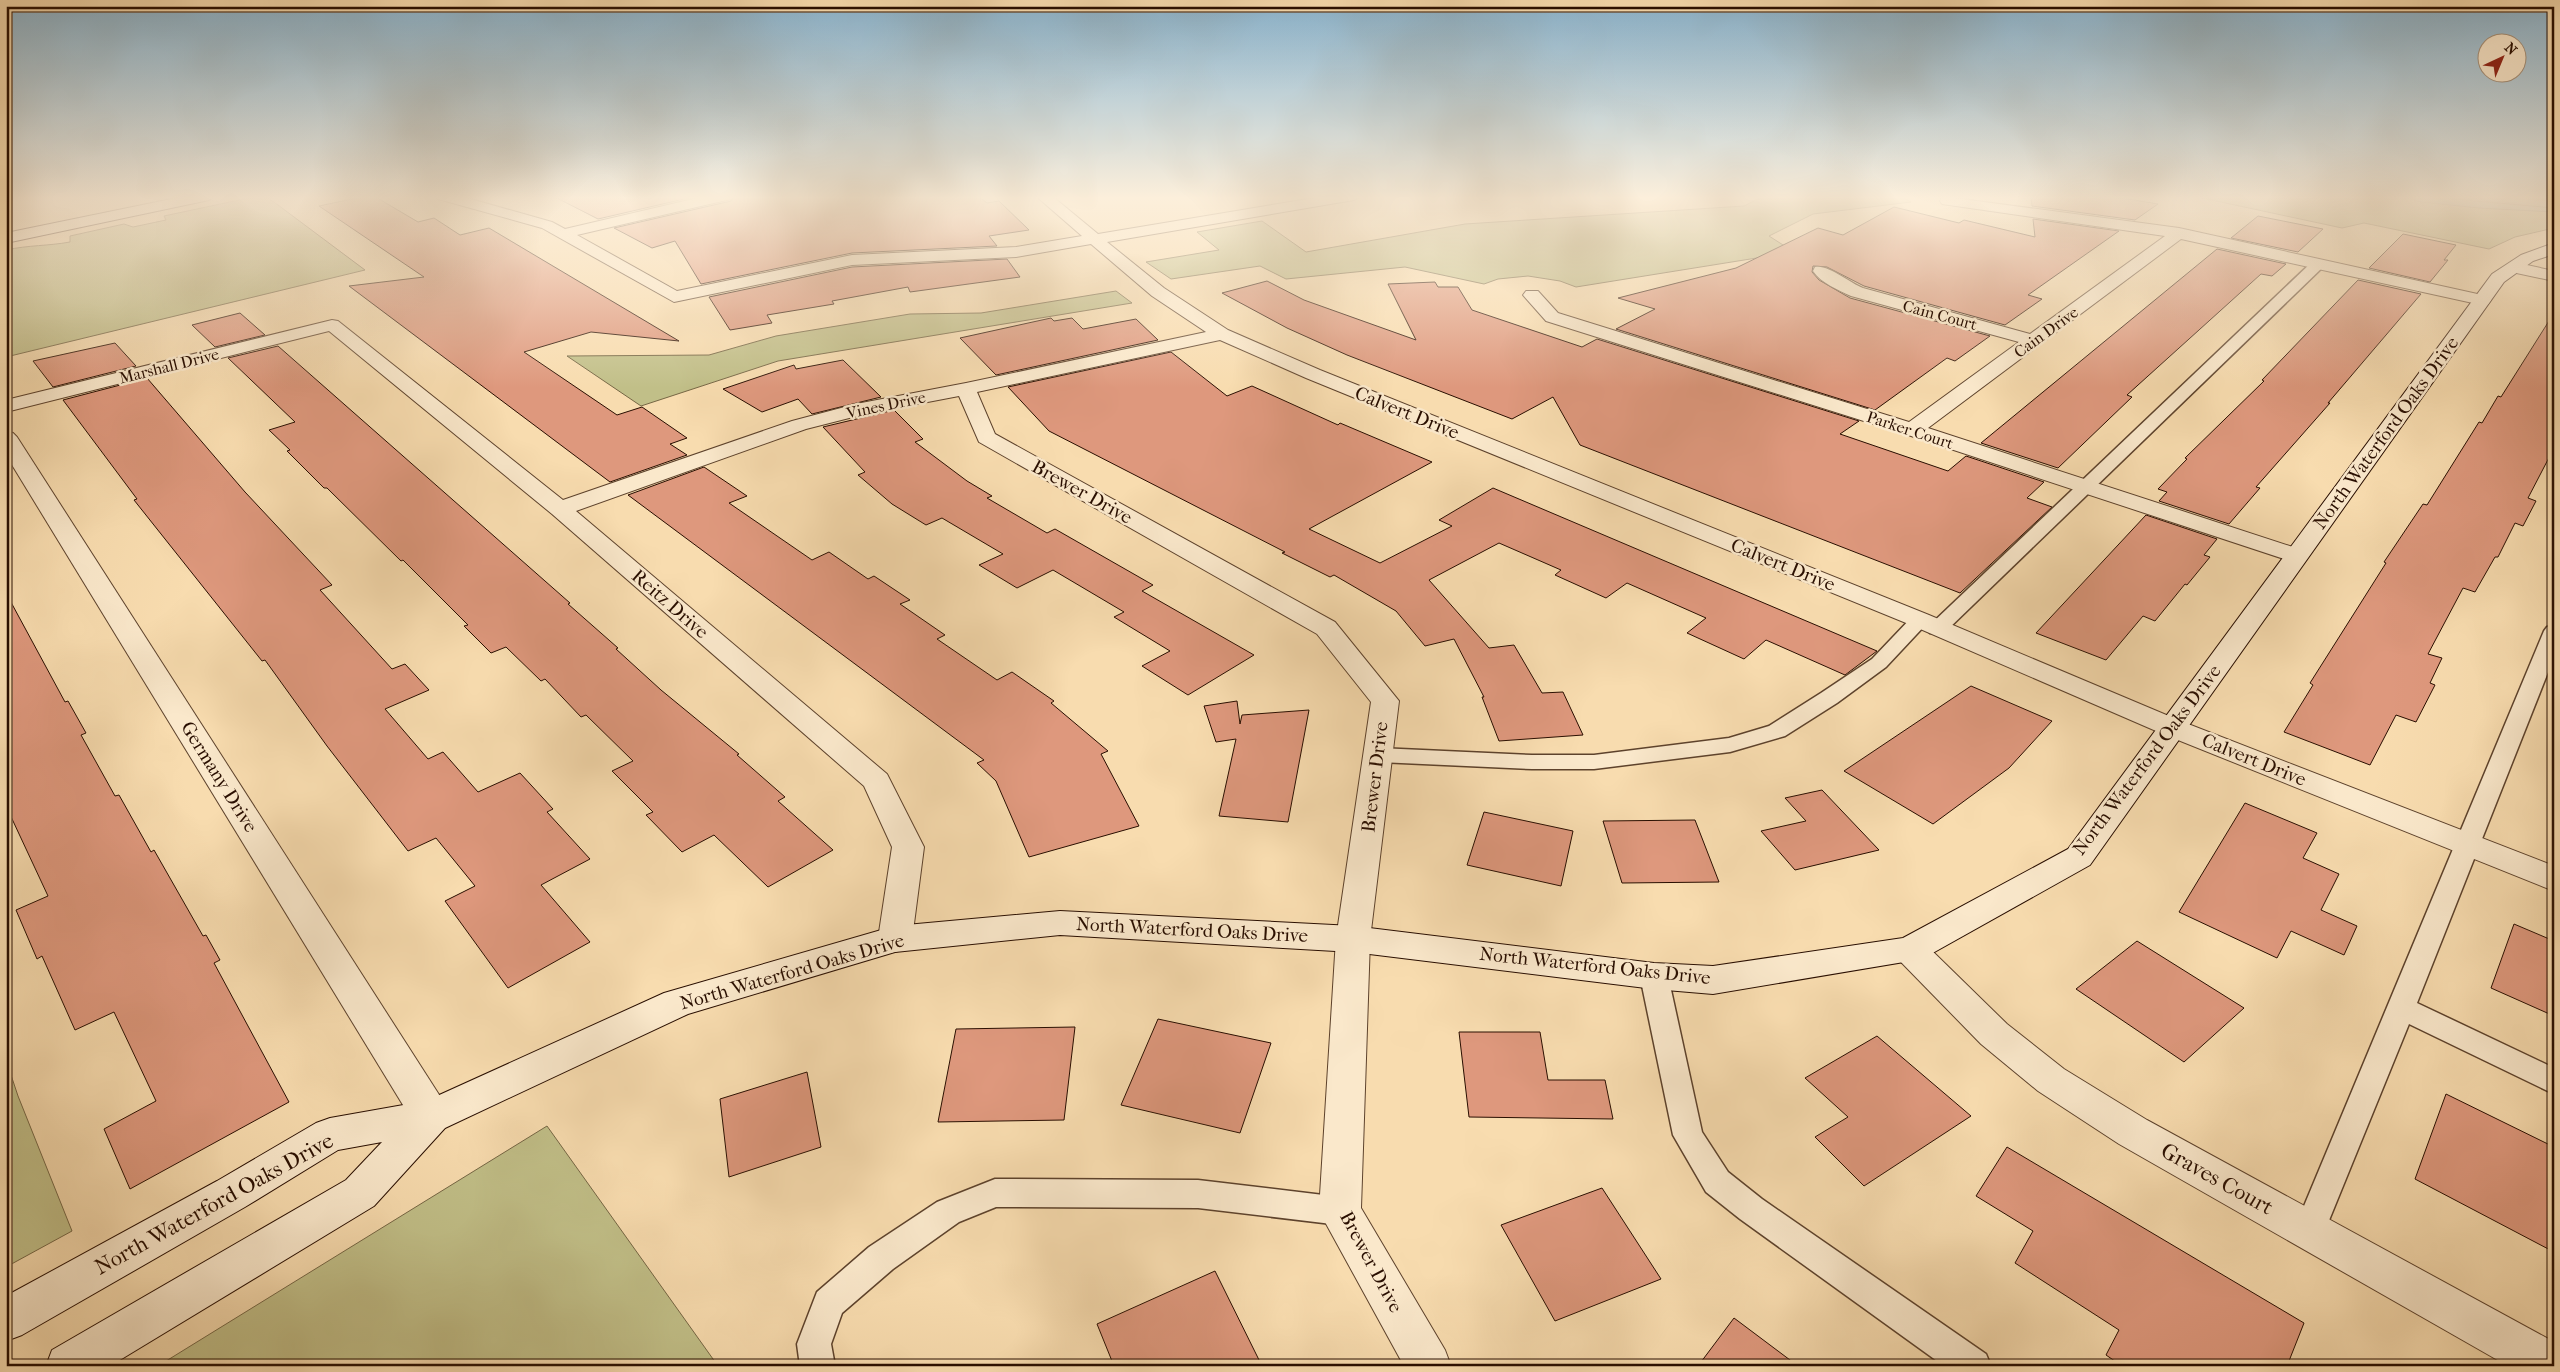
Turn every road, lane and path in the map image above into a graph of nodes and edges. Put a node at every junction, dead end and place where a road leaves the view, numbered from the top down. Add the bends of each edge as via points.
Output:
1 (608, 260) edge
2 (852, 260) edge
3 (1121, 260) edge
4 (2143, 260) edge
5 (2300, 260) edge
6 (2524, 260) edge
7 (2318, 264) junction
8 (2513, 267) junction
9 (1821, 271) dead end
10 (2554, 276) edge
11 (1532, 295) dead end
12 (2482, 300) junction
13 (332, 325) joint
14 (1222, 334) junction
15 (2034, 341) junction
16 (966, 389) junction
17 (6, 406) edge
18 (1912, 430) junction
19 (6, 437) edge
20 (2084, 488) junction
21 (560, 509) junction
22 (2296, 556) junction
23 (1929, 624) junction
24 (2554, 631) edge
25 (2173, 728) junction
26 (1379, 755) junction
27 (2466, 845) junction
28 (2554, 879) edge
29 (895, 939) junction
30 (1354, 939) junction
31 (1910, 950) junction
32 (1654, 976) junction
33 (2402, 1008) junction
34 (2554, 1082) edge
35 (431, 1116) junction
36 (1340, 1211) junction
37 (2310, 1230) junction
38 (6, 1320) edge
39 (68, 1366) edge
40 (818, 1366) edge
41 (1429, 1366) edge
42 (1974, 1366) edge
43 (2552, 1366) edge

1 - 2 street via 674,297
3 - 14 street, Calvert Drive via 1158,292
4 - 15 street, Cain Drive
5 - 7 street
6 - 8 street, North Waterford Oaks Drive
7 - 12 street
7 - 20 lane
8 - 10 street
8 - 12 street, North Waterford Oaks Drive via 2498,278
9 - 15 street, Cain Court via 1857,292
11 - 18 street, Parker Court via 1552,317
12 - 22 street, North Waterford Oaks Drive
13 - 17 street, Marshall Drive
13 - 21 street, Reitz Drive
14 - 16 street, Vines Drive
14 - 23 street, Calvert Drive
15 - 18 street, Cain Drive
16 - 21 street, Vines Drive via 863,408 799,425
16 - 26 street, Brewer Drive via 986,438 1326,628 1385,701
18 - 20 street, Parker Court
19 - 35 street, Germany Drive
20 - 22 street, Parker Court
20 - 23 lane
21 - 29 street, Reitz Drive via 876,781 908,847
22 - 25 street, North Waterford Oaks Drive
23 - 25 street, Calvert Drive
23 - 26 lane via 1879,664 1777,731 1730,745 1594,762
24 - 27 lane
25 - 27 street, Calvert Drive
25 - 31 street, North Waterford Oaks Drive via 2079,857
26 - 30 street, Brewer Drive
27 - 28 street, Calvert Drive
27 - 33 lane
29 - 30 street, North Waterford Oaks Drive via 1060,923
29 - 35 street, North Waterford Oaks Drive via 677,1003
30 - 32 street, North Waterford Oaks Drive
30 - 36 street, Brewer Drive
31 - 32 street, North Waterford Oaks Drive via 1713,980
31 - 37 street, Graves Court via 1994,1034 2051,1080 2132,1132
32 - 42 lane via 1688,1135 1717,1182
33 - 34 lane
33 - 37 lane
35 - 38 street, North Waterford Oaks Drive via 330,1135
35 - 39 street, North Waterford Oaks Drive via 360,1193
36 - 40 lane via 1198,1194 995,1193 948,1212 882,1258 829,1303 814,1344
36 - 41 street, Brewer Drive
37 - 43 street, Graves Court

